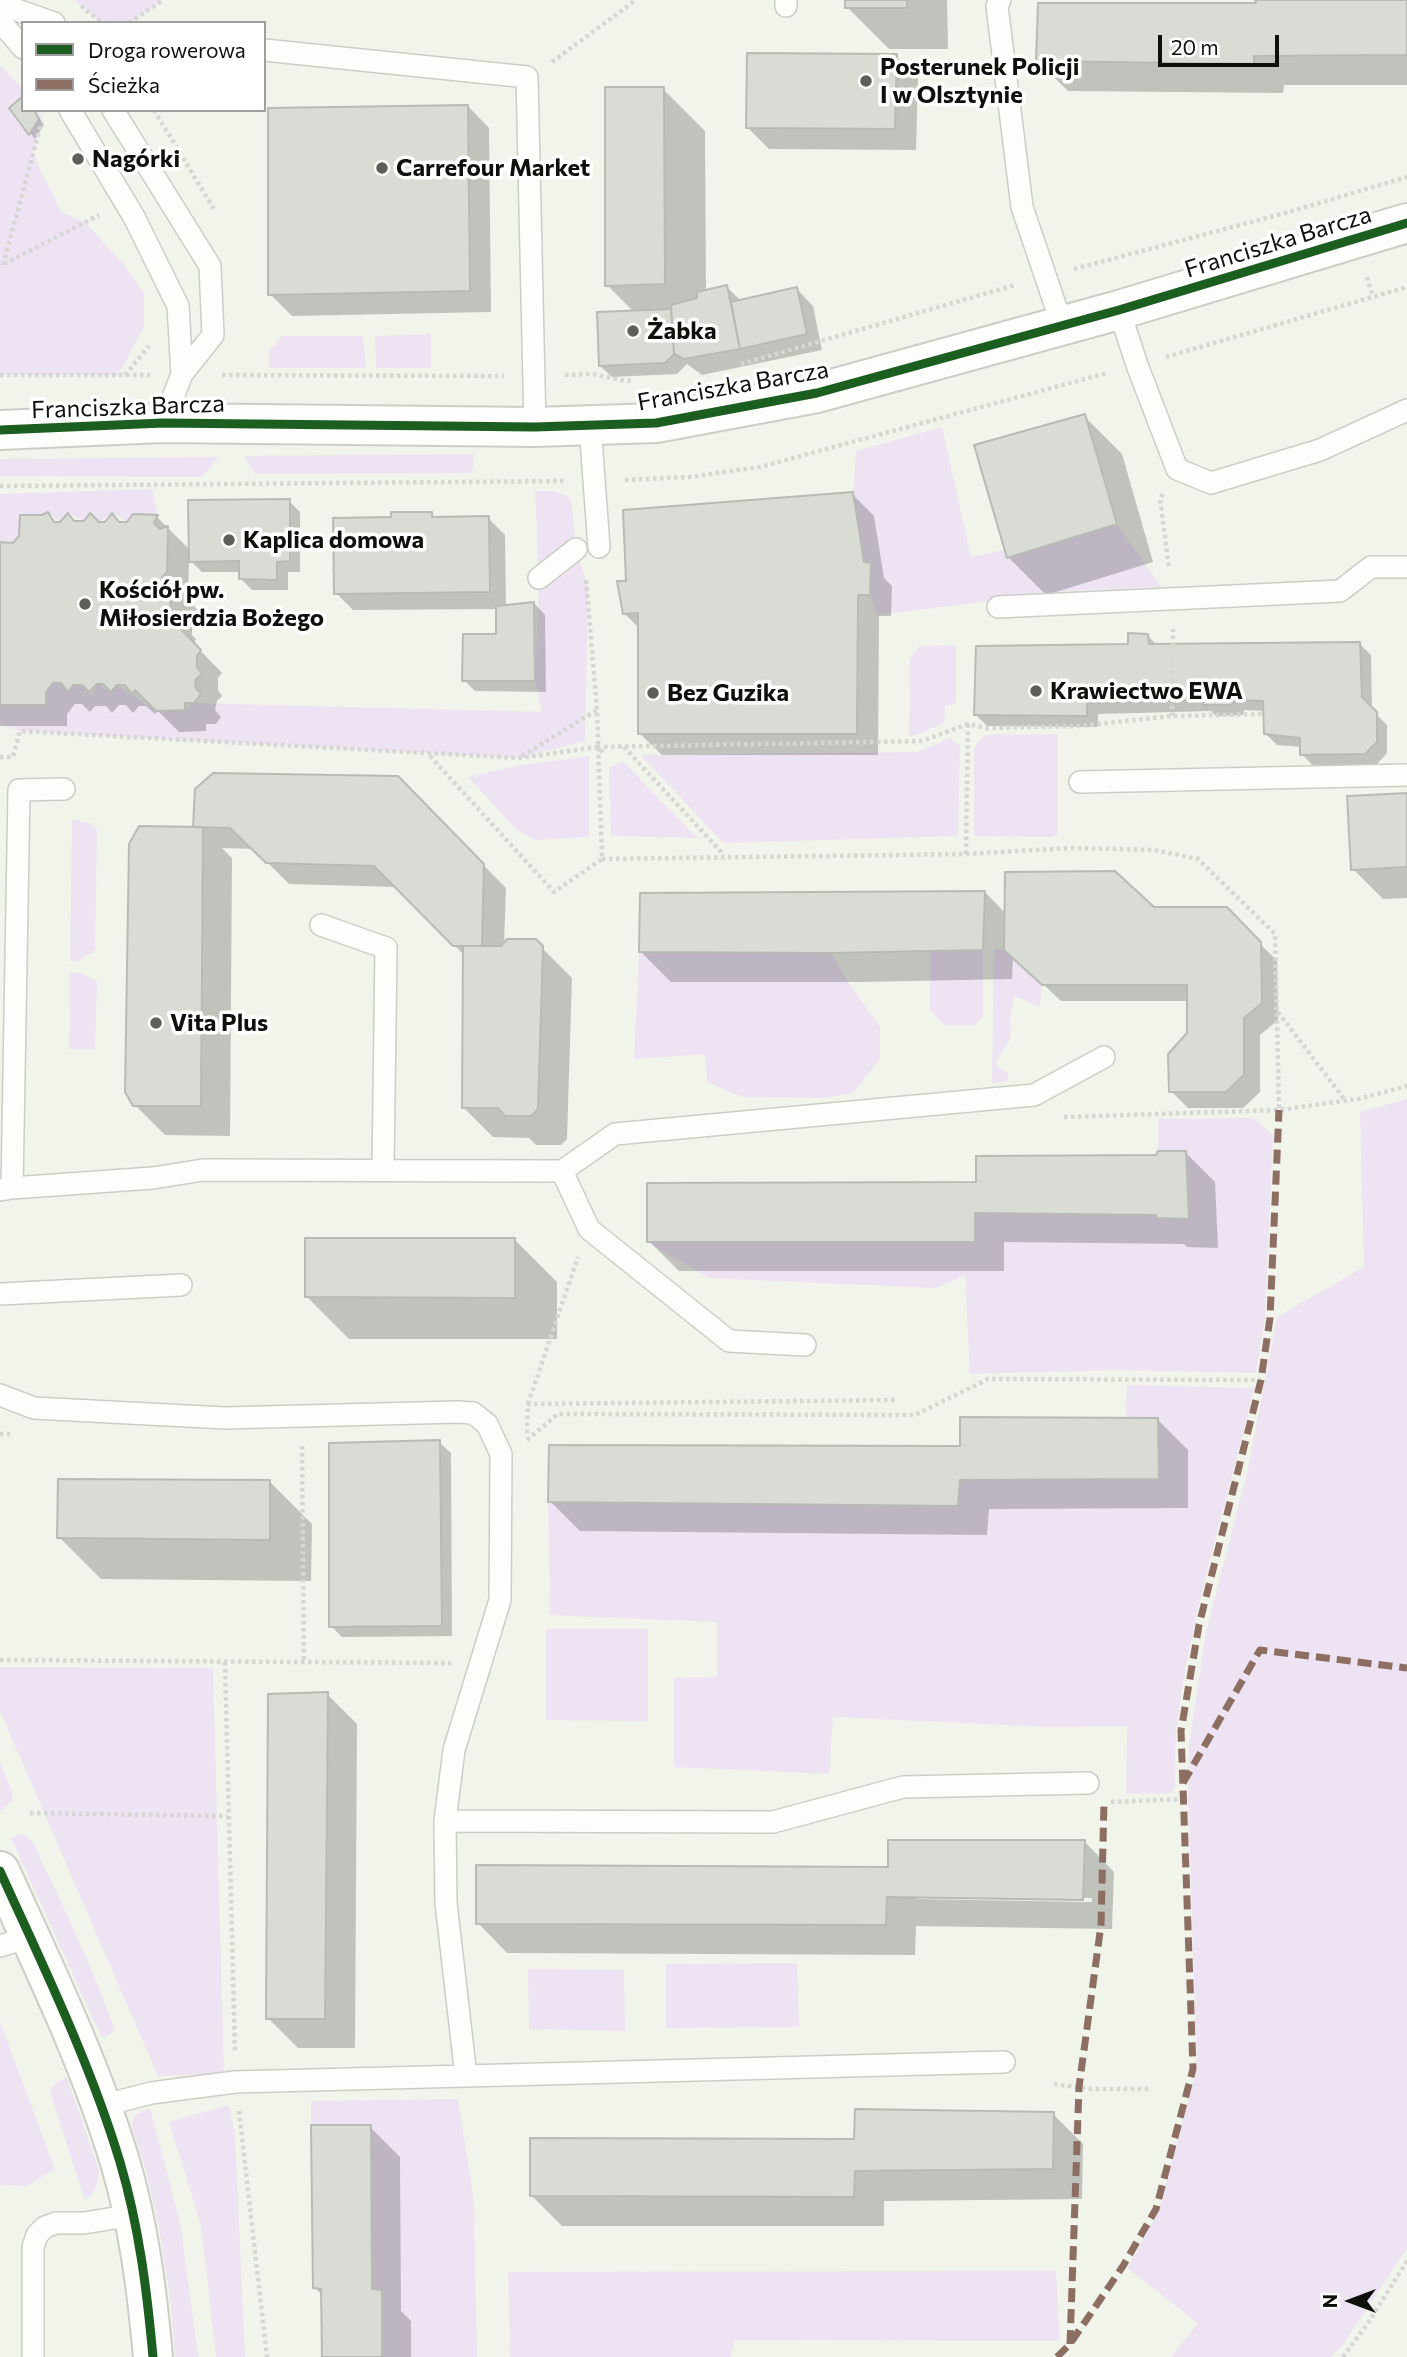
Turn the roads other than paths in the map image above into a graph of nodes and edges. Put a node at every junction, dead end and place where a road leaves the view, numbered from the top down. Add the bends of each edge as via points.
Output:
1 (1000, 0) edge
2 (0, 5) edge
3 (0, 21) edge
4 (48, 21) edge
5 (21, 46) edge
6 (266, 50) edge
7 (71, 112) edge
8 (114, 112) edge
9 (1407, 223) edge
10 (1119, 310) junction
11 (1062, 325) junction
12 (182, 374) junction
13 (1407, 411) edge
14 (163, 422) junction
15 (536, 426) junction
16 (590, 426) junction
17 (0, 430) edge
18 (599, 547) dead end
19 (576, 549) road end
20 (1407, 567) edge
21 (539, 579) dead end
22 (998, 607) dead end
23 (1407, 775) edge
24 (1080, 782) dead end
25 (64, 789) dead end
26 (321, 925) dead end
27 (1104, 1057) dead end
28 (383, 1170) junction
29 (562, 1171) junction
30 (6, 1189) edge
31 (181, 1285) dead end
32 (0, 1294) edge
33 (805, 1345) dead end
34 (0, 1395) edge
35 (1088, 1783) dead end
36 (445, 1821) junction
37 (0, 1871) edge
38 (15, 1942) edge
39 (1004, 2062) dead end
40 (466, 2076) junction
41 (101, 2106) junction
42 (133, 2215) junction
43 (33, 2357) edge
44 (153, 2357) edge

1 - 11 lane via 997,6 1022,207
2 - 4 lane
3 - 5 lane
6 - 15 lane via 527,77
7 - 12 lane via 125,201 178,306
8 - 12 lane via 210,266 213,335
9 - 10 street, Franciszka Barcza
10 - 11 street, Franciszka Barcza
10 - 13 lane via 1177,469 1211,483 1320,450
11 - 16 street, Franciszka Barcza via 817,393 656,423
12 - 14 lane
14 - 15 street, Franciszka Barcza
14 - 17 street, Franciszka Barcza
15 - 16 street, Franciszka Barcza
16 - 18 lane
19 - 21 lane
20 - 22 lane via 1370,566 1340,591
23 - 24 lane
25 - 30 lane via 19,790
26 - 28 lane via 386,948
27 - 29 lane via 1034,1095 615,1134
28 - 29 lane
28 - 30 lane via 203,1170
29 - 33 lane via 589,1229 729,1341
31 - 32 lane
34 - 36 lane via 34,1408 225,1418 457,1412 473,1413 487,1424 501,1454 500,1600 454,1750
35 - 36 lane via 903,1787 773,1822
36 - 40 lane via 446,1903
37 - 38 street
38 - 41 street via 83,2058
39 - 40 lane
40 - 41 lane via 235,2082 151,2093
41 - 42 street
42 - 43 lane via 56,2223 37,2235 33,2246
42 - 44 street via 148,2295

